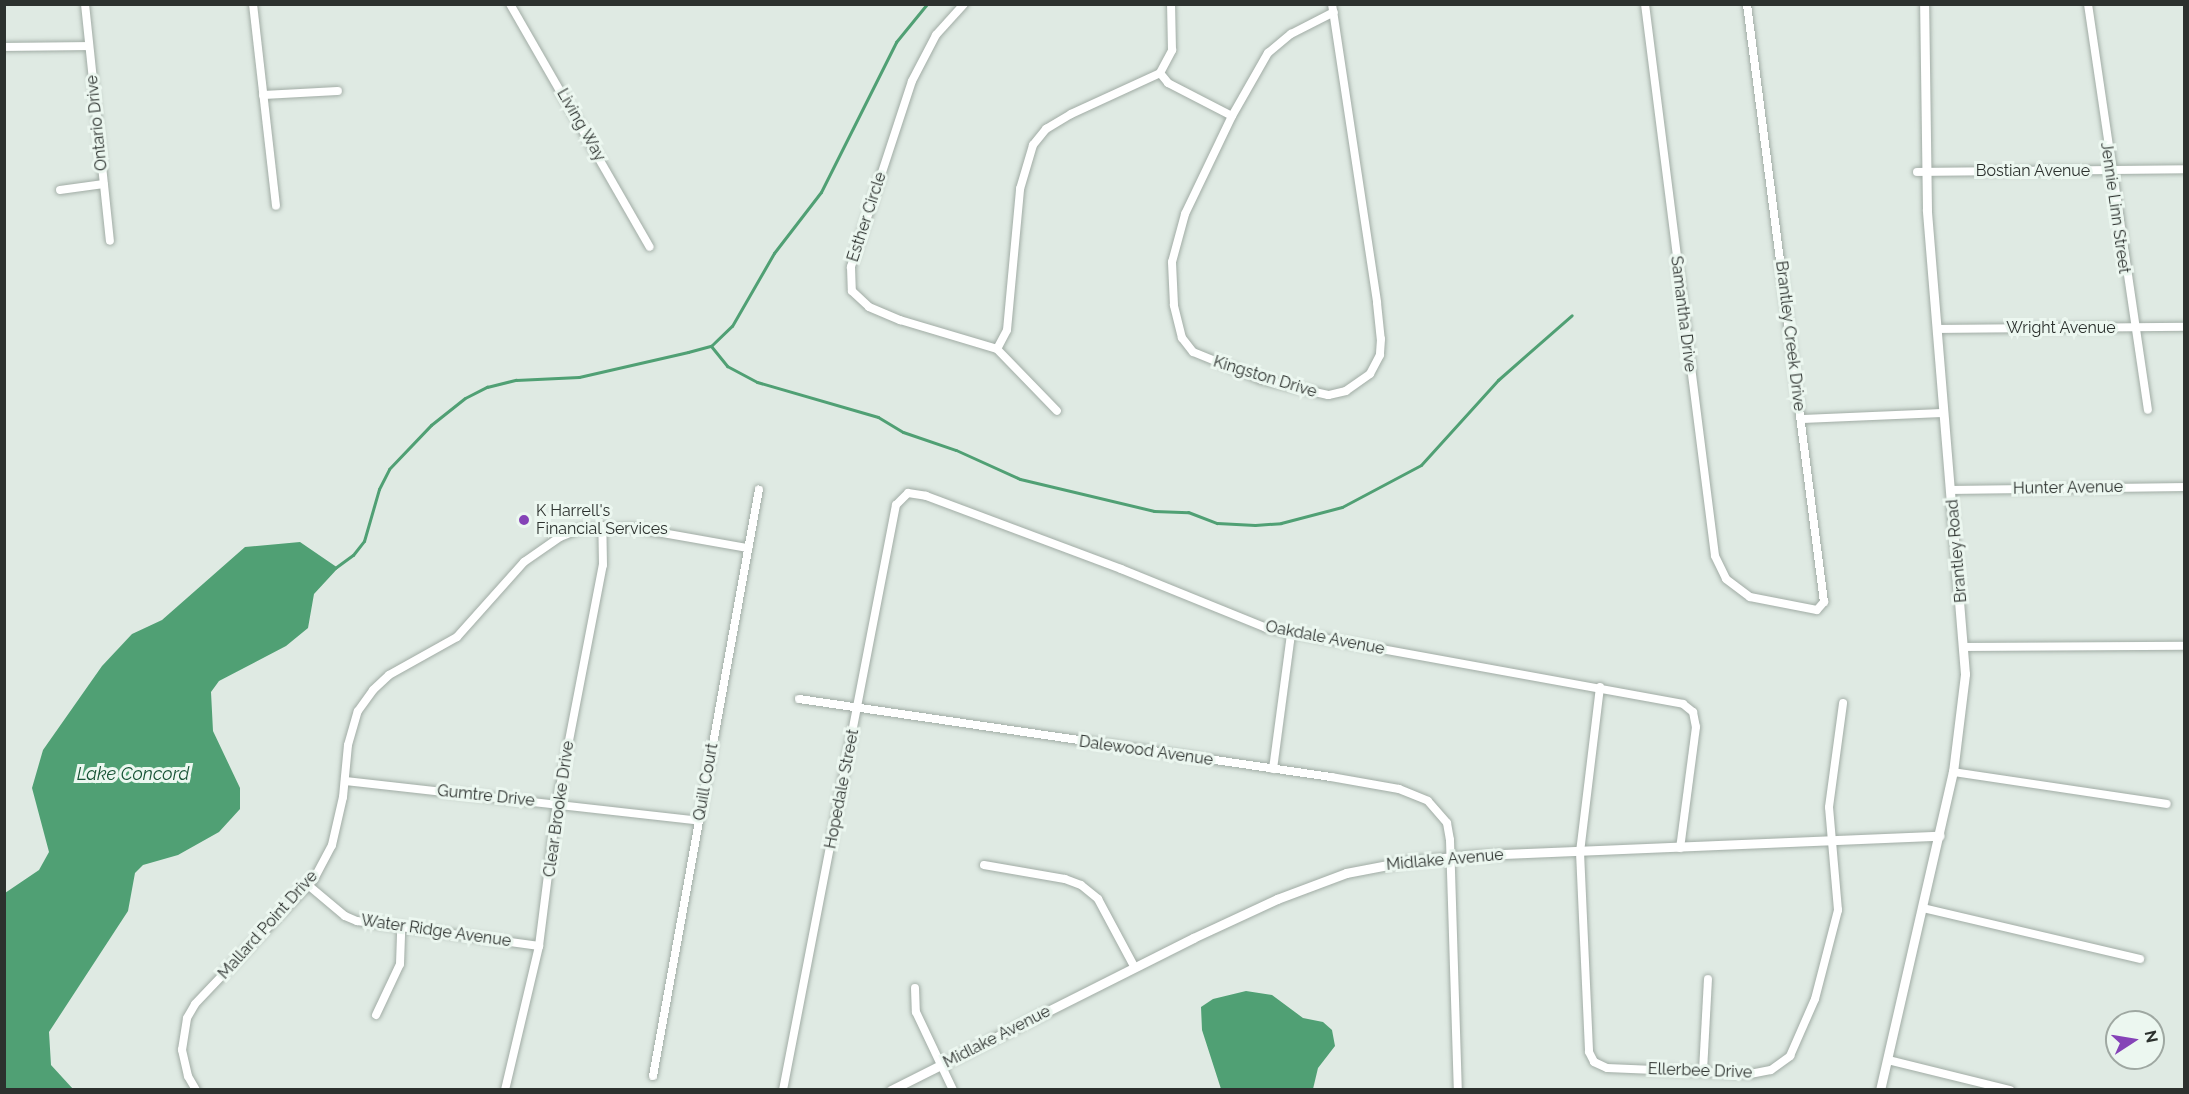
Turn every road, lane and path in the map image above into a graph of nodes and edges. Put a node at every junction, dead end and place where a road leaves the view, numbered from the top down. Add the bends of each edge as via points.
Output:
1 (85, 4) edge
2 (253, 4) edge
3 (510, 4) edge
4 (963, 4) edge
5 (1171, 4) edge
6 (1645, 4) edge
7 (1747, 4) edge
8 (1924, 4) edge
9 (2088, 4) edge
10 (1333, 8) edge
11 (89, 46) junction
12 (4, 47) edge
13 (1160, 73) junction
14 (338, 91) dead end
15 (263, 95) junction
16 (1232, 116) junction
17 (2184, 169) edge
18 (2109, 171) junction
19 (1922, 172) junction
20 (104, 184) junction
21 (60, 190) dead end
22 (276, 207) dead end
23 (110, 241) dead end
24 (650, 247) dead end
25 (2133, 327) junction
26 (2184, 327) edge
27 (1937, 329) junction
28 (998, 349) junction
29 (2148, 410) dead end
30 (1057, 411) dead end
31 (1944, 413) junction
32 (1801, 419) junction
33 (2184, 486) edge
34 (759, 489) dead end
35 (1952, 490) junction
36 (908, 493) joint
37 (603, 526) junction
38 (748, 548) junction
39 (1762, 600) joint
40 (1291, 634) junction
41 (2184, 646) edge
42 (1964, 647) junction
43 (1600, 687) junction
44 (799, 699) dead end
45 (1843, 703) dead end
46 (857, 709) junction
47 (1273, 769) junction
48 (1953, 772) junction
49 (345, 782) junction
50 (557, 803) junction
51 (2167, 804) dead end
52 (699, 821) junction
53 (1940, 836) junction
54 (1831, 841) junction
55 (1680, 848) junction
56 (1580, 852) junction
57 (1449, 857) junction
58 (984, 865) dead end
59 (308, 885) junction
60 (1923, 908) junction
61 (401, 927) junction
62 (539, 946) junction
63 (2140, 959) dead end
64 (1135, 968) junction
65 (1708, 979) dead end
66 (915, 988) dead end
67 (376, 1015) dead end
68 (1888, 1060) junction
69 (941, 1065) junction
70 (1703, 1071) junction
71 (652, 1076) dead end
72 (196, 1089) edge
73 (505, 1089) edge
74 (783, 1089) edge
75 (891, 1089) edge
76 (953, 1089) edge
77 (1458, 1089) edge
78 (1880, 1089) edge
79 (2010, 1089) edge

1 - 11 street, Ontario Drive
2 - 15 street
3 - 24 street, Living Way
4 - 28 street, Esther Circle via 933,40 912,81 849,280 852,291 869,307
5 - 13 street via 1172,50
6 - 39 street, Samantha Drive via 1715,556 1726,579 1738,591
7 - 32 street, Brantley Creek Drive
8 - 19 street, Brantley Road
9 - 18 street, Jennie Linn Street
10 - 16 street, Kingston Drive via 1279,41 1264,59
10 - 16 street, Kingston Drive via 1381,339 1380,355 1370,374 1346,391 1321,395 1262,380 1199,357 1182,338 1172,288 1173,252 1185,214
11 - 12 street
11 - 20 street, Ontario Drive
13 - 16 street via 1168,83
13 - 28 street via 1071,114 1047,129 1033,145 1020,189 1007,330
14 - 15 street
15 - 22 street
17 - 18 street, Bostian Avenue
18 - 19 street, Bostian Avenue
18 - 25 street, Jennie Linn Street
19 - 27 street, Brantley Road
20 - 21 street
20 - 23 street, Ontario Drive
25 - 26 street, Wright Avenue
25 - 27 street, Wright Avenue
25 - 29 street, Jennie Linn Street
27 - 31 street, Brantley Road
28 - 30 street, Esther Circle
31 - 32 street
31 - 35 street, Brantley Road
32 - 39 street, Brantley Creek Drive via 1824,602 1817,610
33 - 35 street, Hunter Avenue
34 - 38 street, Quill Court
35 - 42 street, Brantley Road
36 - 40 street, Oakdale Avenue via 926,496
36 - 46 street, Hopedale Street via 896,505
37 - 38 street, Mallard Point Drive
37 - 49 street, Mallard Point Drive via 560,537 533,555 456,637 389,675 373,690 355,723
37 - 50 street, Clear Brooke Drive via 603,565
38 - 52 street, Quill Court
40 - 43 street, Oakdale Avenue
40 - 47 street
41 - 42 street
42 - 48 street, Brantley Road via 1961,720
43 - 55 street, Oakdale Avenue via 1674,701 1689,708 1696,727
43 - 56 street, Ellerbee Drive
44 - 46 street, Dalewood Avenue
45 - 54 street, Ellerbee Drive via 1829,807
46 - 47 street, Dalewood Avenue
46 - 74 street, Hopedale Street
47 - 57 street, Dalewood Avenue via 1399,789 1428,801 1447,823
48 - 51 street
48 - 53 street, Brantley Road
49 - 50 street, Gumtre Drive
49 - 59 street, Mallard Point Drive via 332,845
50 - 52 street, Gumtre Drive
50 - 62 street, Clear Brooke Drive
52 - 71 street, Quill Court
53 - 54 street, Midlake Avenue
53 - 60 street, Brantley Road
54 - 55 street, Midlake Avenue
54 - 70 street, Ellerbee Drive via 1838,910 1801,1038 1786,1061 1770,1070 1750,1074
55 - 56 street, Midlake Avenue
56 - 57 street, Midlake Avenue
56 - 70 street, Ellerbee Drive via 1588,1043 1594,1062 1607,1068
57 - 64 street, Midlake Avenue via 1384,865 1322,881
57 - 77 street, Dalewood Avenue
58 - 64 street via 1081,885 1098,899
59 - 61 street, Water Ridge Avenue via 345,916
59 - 72 street, Mallard Point Drive via 195,1004 187,1018 182,1050 188,1076
60 - 63 street
60 - 68 street, Brantley Road
61 - 62 street, Water Ridge Avenue
61 - 67 street via 400,964
62 - 73 street, Clear Brooke Drive
64 - 69 street, Midlake Avenue
65 - 70 street
66 - 69 street via 916,1012
68 - 78 street, Brantley Road
68 - 79 street
69 - 75 street, Midlake Avenue
69 - 76 street

